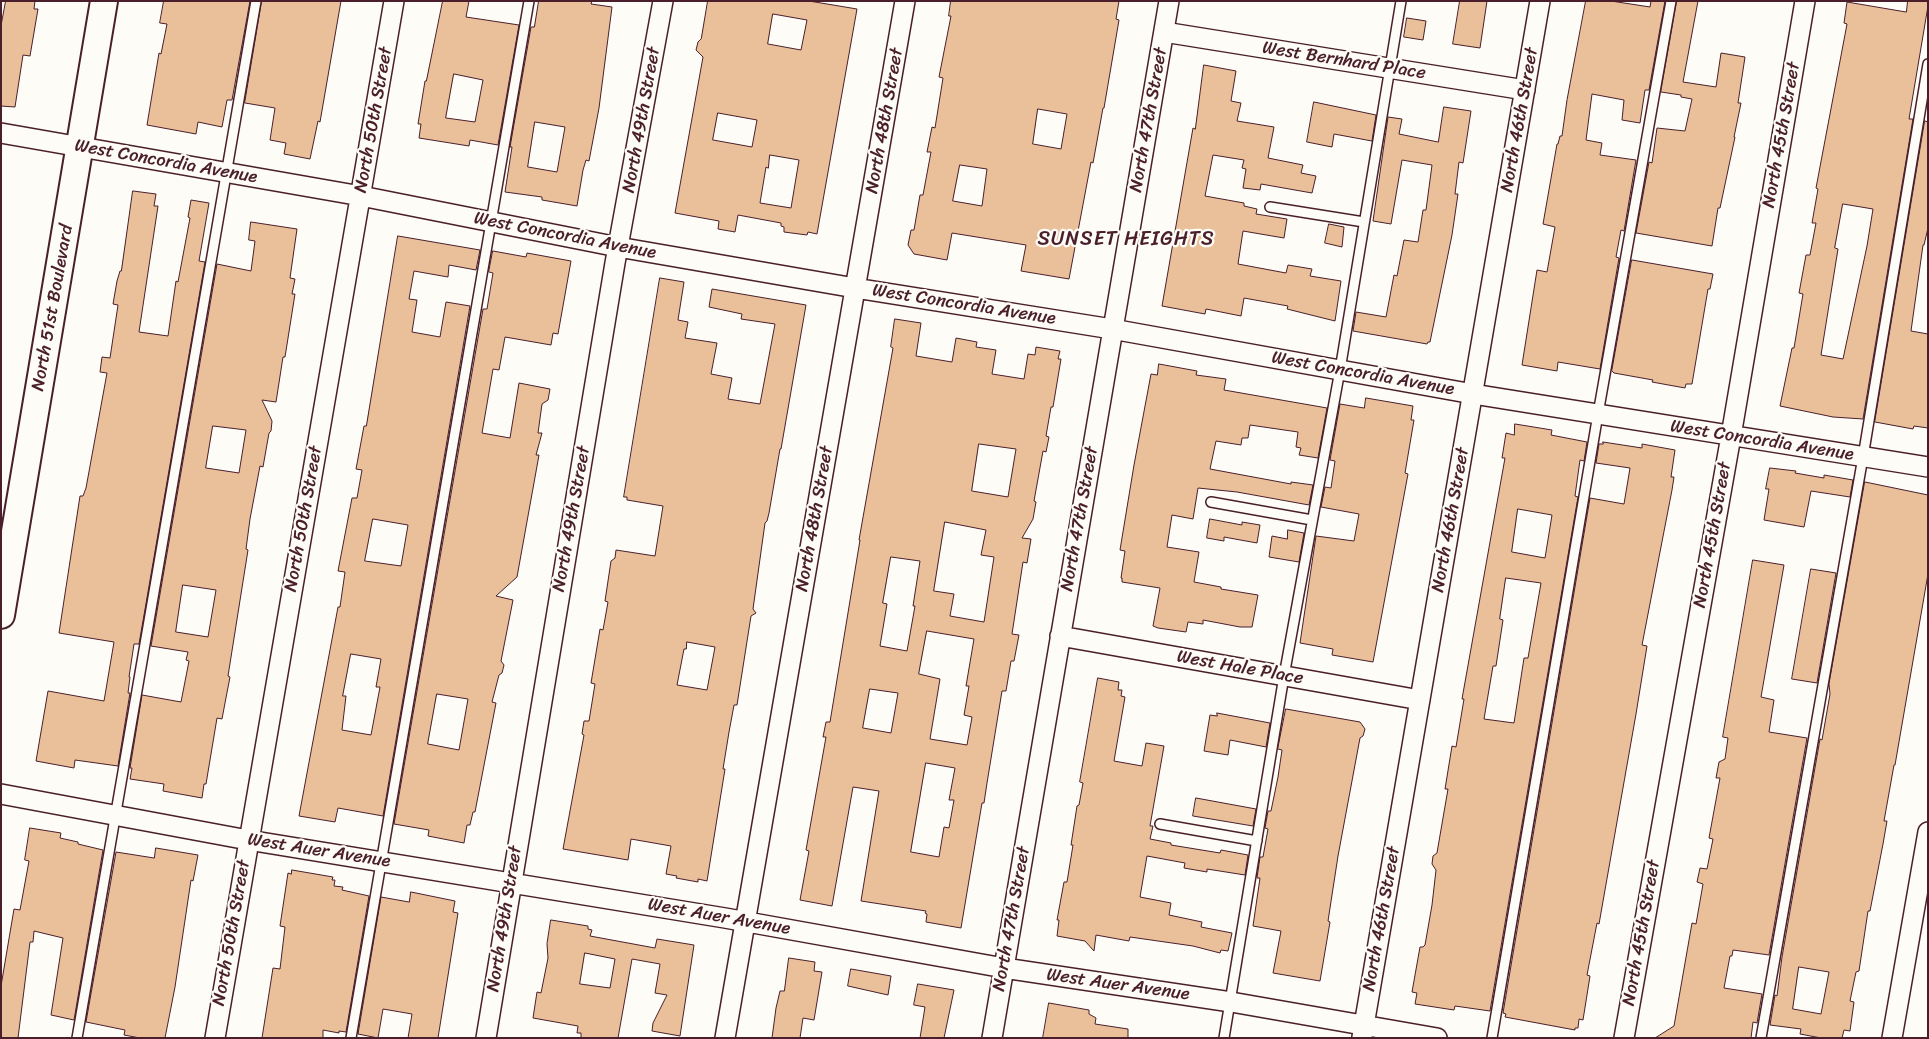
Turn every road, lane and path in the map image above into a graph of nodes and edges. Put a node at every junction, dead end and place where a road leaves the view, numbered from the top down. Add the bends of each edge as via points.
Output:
1 (104, 1) edge
2 (256, 1) edge
3 (394, 1) edge
4 (529, 1) edge
5 (664, 1) edge
6 (905, 1) edge
7 (1169, 1) edge
8 (1401, 1) edge
9 (1540, 1) edge
10 (1671, 1) edge
11 (1805, 1) edge
12 (1164, 32) junction
13 (1928, 64) edge
14 (1389, 69) junction
15 (1525, 90) junction
16 (1, 133) edge
17 (80, 146) junction
18 (226, 172) junction
19 (361, 196) junction
20 (1270, 206) dead end
21 (491, 222) junction
22 (1364, 222) junction
23 (618, 247) junction
24 (856, 288) junction
25 (1112, 329) junction
26 (1340, 370) junction
27 (1473, 394) junction
28 (1598, 414) junction
29 (1731, 436) junction
30 (1862, 457) junction
31 (1928, 467) edge
32 (1210, 502) dead end
33 (1312, 520) junction
34 (1, 615) edge
35 (1060, 636) junction
36 (1284, 676) junction
37 (1420, 700) junction
38 (1, 794) edge
39 (115, 815) junction
40 (1160, 824) dead end
41 (1928, 832) edge
42 (248, 840) junction
43 (1257, 841) junction
44 (381, 861) junction
45 (511, 882) junction
46 (744, 921) junction
47 (1004, 968) junction
48 (1231, 1002) junction
49 (1363, 1031) edge
50 (77, 1038) edge
51 (215, 1038) edge
52 (351, 1038) edge
53 (486, 1038) edge
54 (724, 1038) edge
55 (992, 1038) edge
56 (1224, 1038) edge
57 (1437, 1038) edge
58 (1492, 1038) edge
59 (1624, 1038) edge
60 (1762, 1038) edge
61 (1892, 1038) edge

1 - 17 street, North 51st Boulevard
2 - 18 lane
3 - 19 street, North 50th Street
4 - 21 lane
5 - 23 street, North 49th Street
6 - 24 street, North 48th Street
7 - 12 street, North 47th Street
8 - 14 lane
9 - 15 street, North 46th Street
10 - 28 lane
11 - 29 street, North 45th Street
12 - 14 street, West Bernhard Place
12 - 25 street, North 47th Street
13 - 30 lane
14 - 15 street, West Bernhard Place
14 - 22 lane
15 - 27 street, North 46th Street
16 - 17 street, West Concordia Avenue
17 - 18 street, West Concordia Avenue
17 - 34 street, North 51st Boulevard
18 - 19 street, West Concordia Avenue
18 - 39 lane
19 - 21 street, West Concordia Avenue
19 - 42 street, North 50th Street
20 - 22 lane
21 - 23 street, West Concordia Avenue
21 - 44 lane
22 - 26 lane
23 - 24 street, West Concordia Avenue
23 - 45 street, North 49th Street
24 - 25 street, West Concordia Avenue
24 - 46 street, North 48th Street
25 - 26 street, West Concordia Avenue
25 - 35 street, North 47th Street
26 - 27 street, West Concordia Avenue
26 - 33 lane
27 - 28 street, West Concordia Avenue
27 - 37 street, North 46th Street
28 - 29 street, West Concordia Avenue
28 - 58 lane
29 - 30 street, West Concordia Avenue
29 - 59 street, North 45th Street
30 - 31 street, West Concordia Avenue
30 - 60 lane
32 - 33 lane
33 - 36 lane
35 - 36 street, West Hale Place
35 - 47 street, North 47th Street
36 - 37 street, West Hale Place
36 - 43 lane
37 - 49 street, North 46th Street
38 - 39 street, West Auer Avenue
39 - 42 street, West Auer Avenue
39 - 50 lane
40 - 43 lane
41 - 61 street
42 - 44 street, West Auer Avenue
42 - 51 street, North 50th Street
43 - 48 lane
44 - 45 street, West Auer Avenue
44 - 52 lane
45 - 46 street, West Auer Avenue
45 - 53 street, North 49th Street
46 - 47 street, West Auer Avenue
46 - 54 street, North 48th Street
47 - 48 street, West Auer Avenue
47 - 55 street, North 47th Street
48 - 49 street, West Auer Avenue
48 - 56 lane
49 - 57 street, West Auer Avenue

